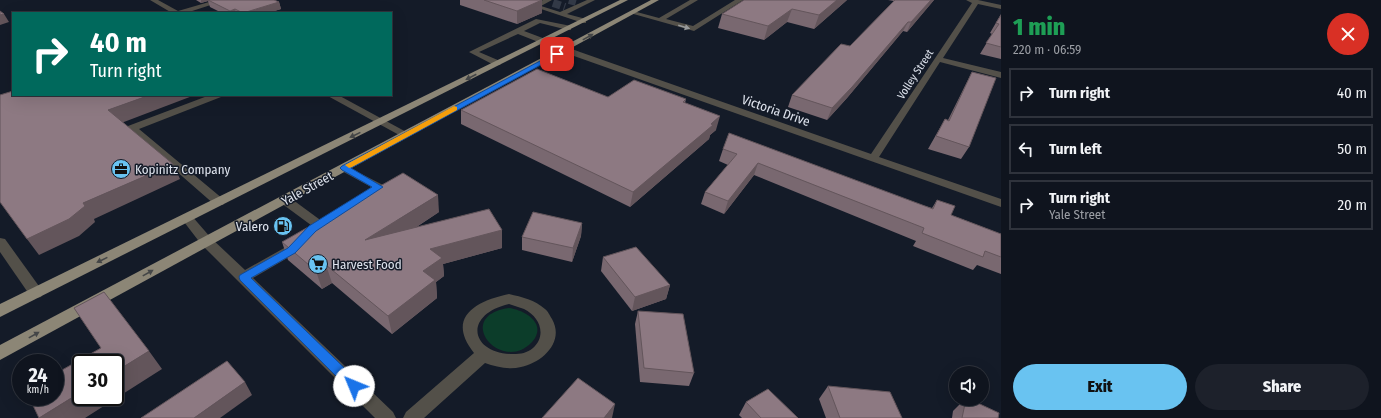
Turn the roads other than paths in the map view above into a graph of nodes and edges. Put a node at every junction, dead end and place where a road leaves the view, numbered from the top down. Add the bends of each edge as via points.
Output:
1 (153, 0) edge
2 (223, 0) edge
3 (592, 0) edge
4 (625, 0) edge
5 (695, 0) edge
6 (740, 0) edge
7 (550, 1) edge
8 (652, 1) edge
9 (972, 1) edge
10 (1001, 6) edge
11 (175, 12) edge
12 (181, 12) edge
13 (633, 13) junction
14 (561, 14) junction
15 (660, 20) junction
16 (583, 21) junction
17 (568, 28) junction
18 (518, 31) junction
19 (544, 40) junction
20 (566, 50) junction
21 (938, 59) junction
22 (497, 63) junction
23 (1001, 75) edge
24 (215, 96) edge
25 (333, 96) edge
26 (381, 121) junction
27 (405, 134) junction
28 (873, 158) junction
29 (344, 168) junction
30 (286, 200) junction
31 (219, 202) junction
32 (1001, 203) edge
33 (352, 204) edge
34 (333, 217) edge
35 (187, 218) junction
36 (319, 225) junction
37 (206, 241) junction
38 (0, 242) edge
39 (244, 277) junction
40 (36, 293) junction
41 (0, 311) edge
42 (0, 353) edge
43 (484, 354) junction
44 (387, 418) edge
45 (412, 418) edge

1 - 11 street
2 - 12 street
3 - 14 street via 579,3
4 - 16 main road, Yale Street
5 - 15 street
15 -> 6 street via 696,29
7 - 14 street via 535,6
8 - 13 main road, Yale Street
9 - 10 street
9 - 21 street, Volley Street
13 - 15 street
20 -> 13 main road, Yale Street
14 - 16 street
16 - 17 main road, Yale Street
17 - 18 street via 538,21
17 - 19 main road, Yale Street
18 - 19 street, Victoria Drive
18 - 22 street via 473,52
19 - 20 street, Victoria Drive
19 - 22 main road, Yale Street
20 - 27 main road, Yale Street
20 - 28 street, Victoria Drive
21 - 23 street
21 - 28 street, Volley Street
22 -> 26 main road, Yale Street
24 - 31 street via 132,128
25 - 26 street
26 - 27 street
26 -> 31 main road, Yale Street
27 - 29 main road, Yale Street
28 - 32 street, Victoria Drive
29 - 30 main road, Yale Street
29 - 33 street via 378,187
30 - 36 street
30 - 37 main road, Yale Street
31 - 35 main road, Yale Street
34 - 36 street
35 - 37 street
35 -> 40 main road, Yale Street
36 - 39 street via 291,250
37 - 39 street
42 -> 37 main road, Yale Street
38 - 40 street
39 - 44 street
40 - 41 main road, Yale Street
43 - 43 street via 496,360 510,362 524,360 537,354 549,335 548,324 534,306 522,300 496,300 485,305 476,313 471,323 475,345
43 - 45 street

